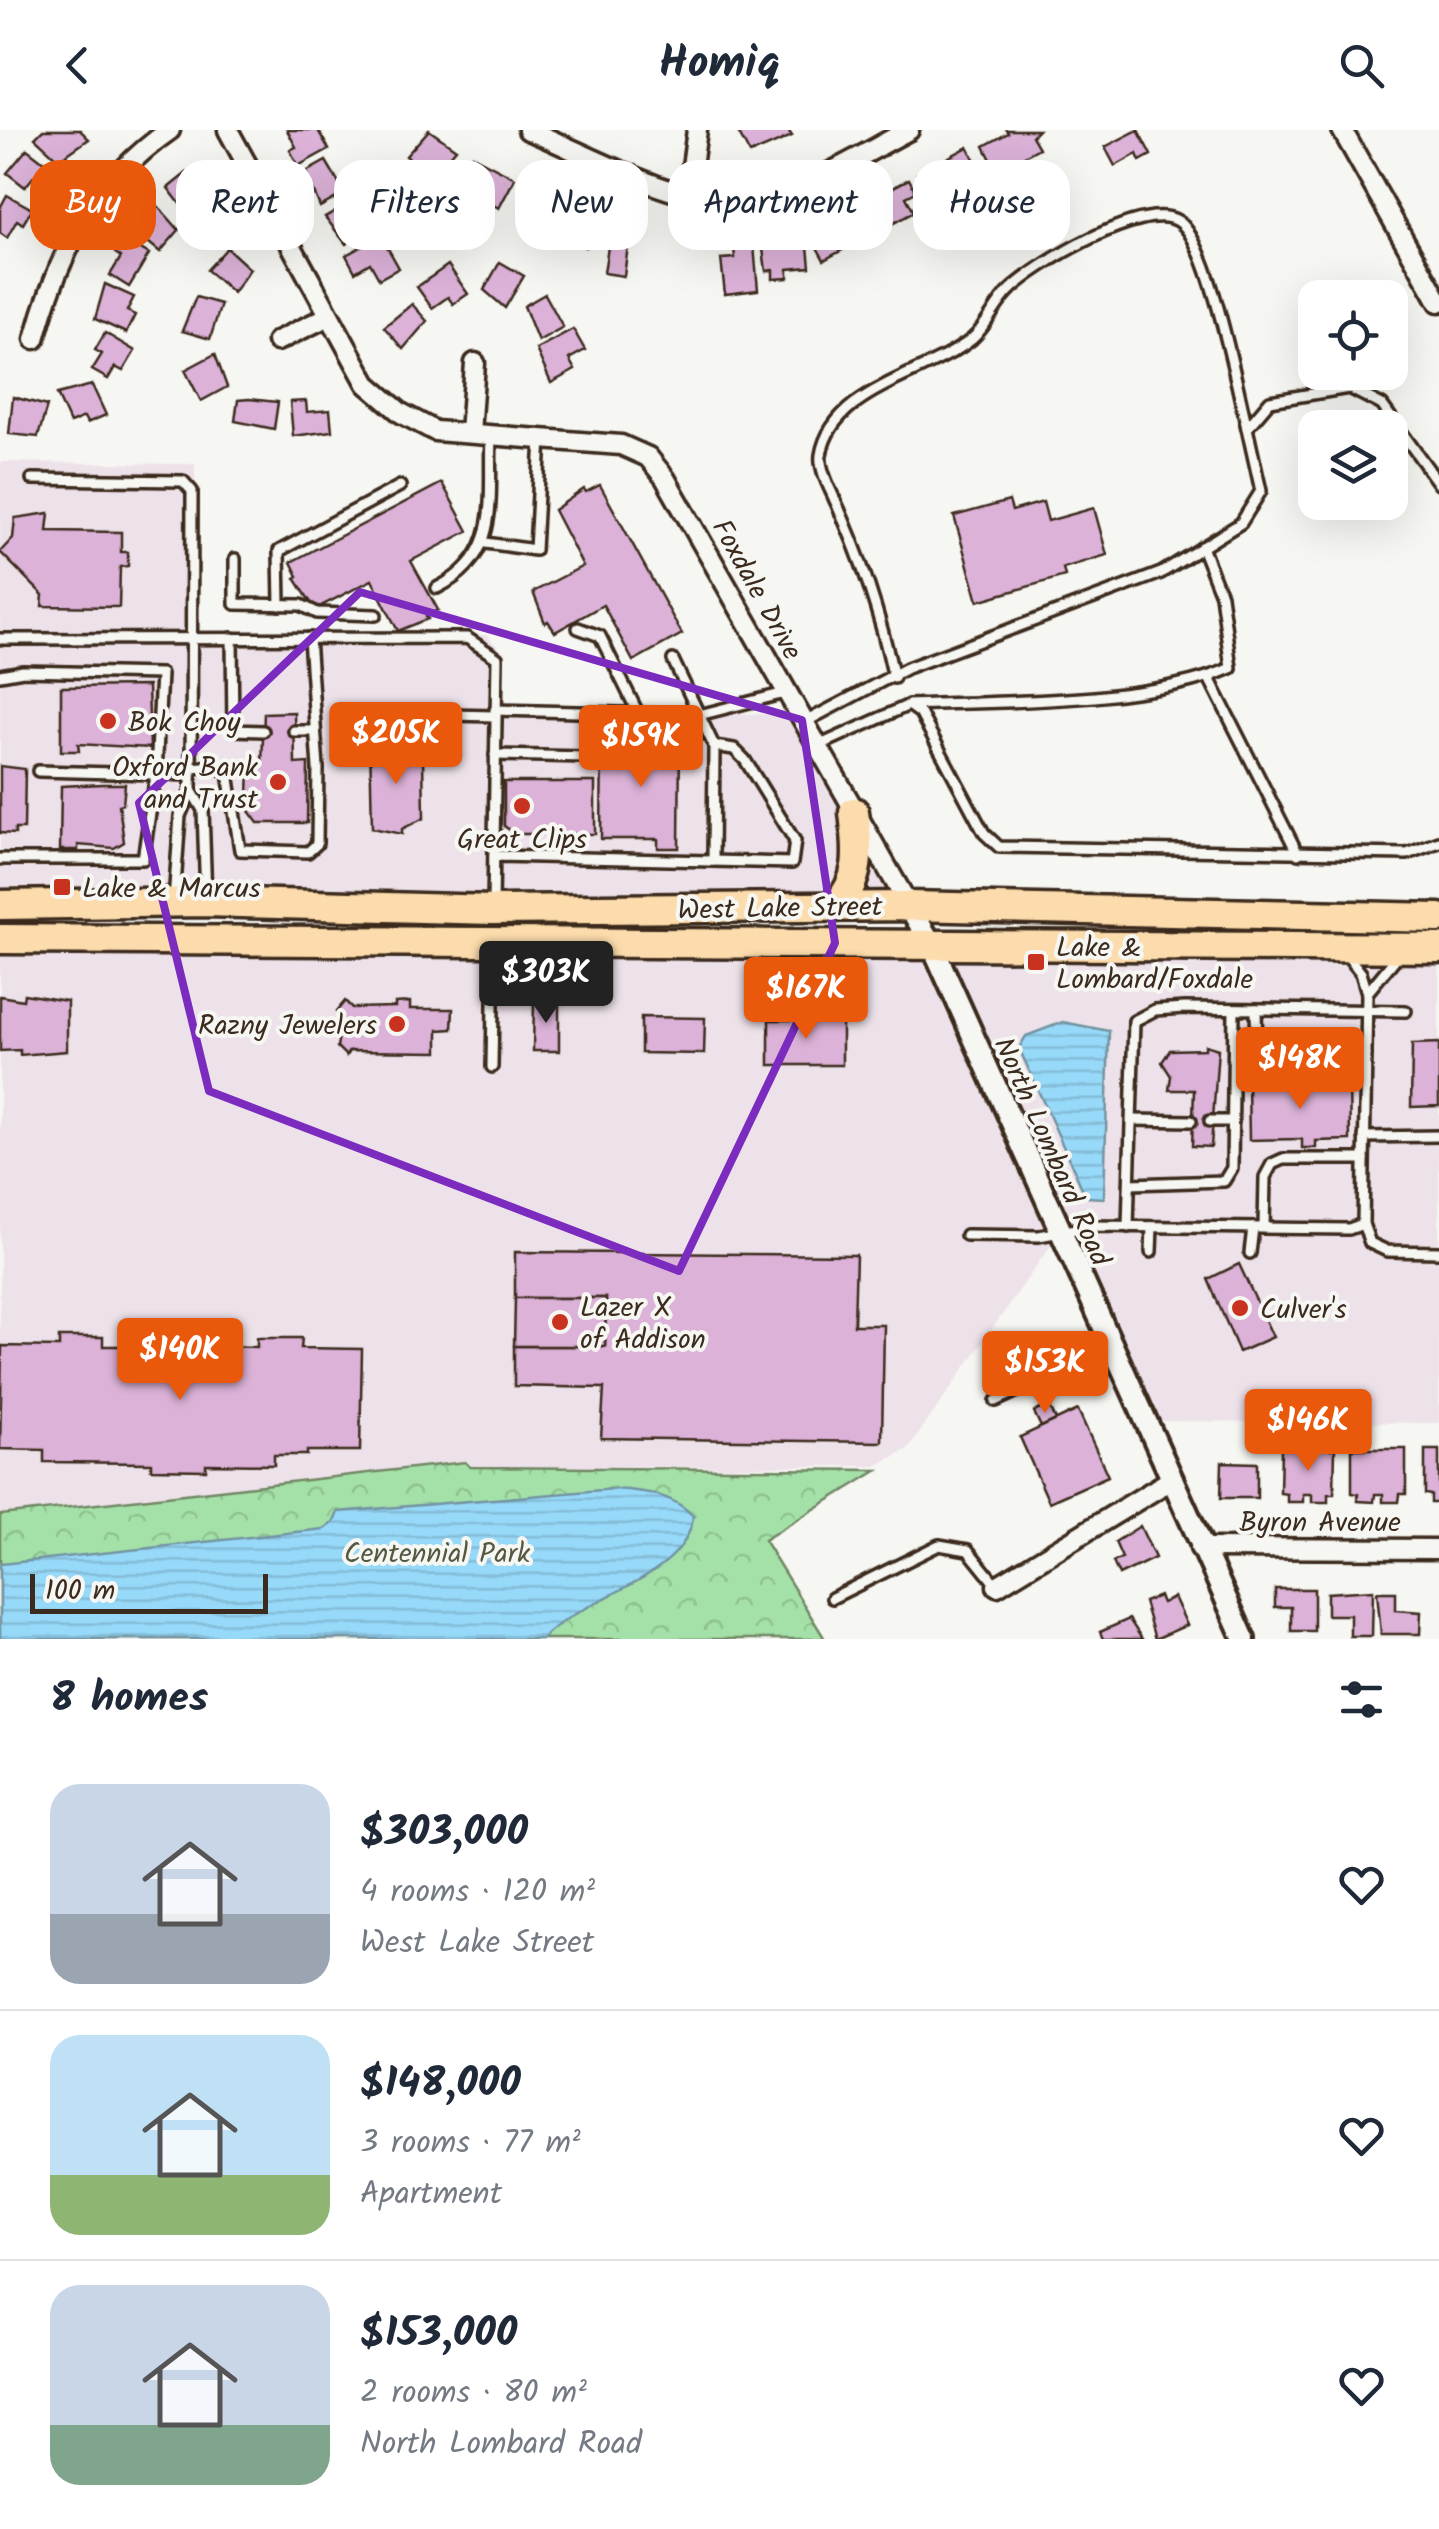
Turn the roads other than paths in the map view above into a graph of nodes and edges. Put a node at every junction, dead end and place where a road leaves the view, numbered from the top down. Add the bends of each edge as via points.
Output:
1 (170, 130) edge
2 (228, 130) edge
3 (528, 130) edge
4 (698, 130) edge
5 (910, 130) edge
6 (1342, 130) edge
7 (693, 160) edge
8 (850, 160) edge
9 (668, 188) edge
10 (1439, 302) edge
11 (329, 316) junction
12 (35, 339) dead end
13 (278, 341) dead end
14 (475, 363) dead end
15 (1247, 428) junction
16 (470, 434) junction
17 (491, 435) junction
18 (541, 438) junction
19 (32, 479) dead end
20 (1439, 484) edge
21 (400, 486) dead end
22 (486, 544) junction
23 (1202, 547) junction
24 (235, 558) dead end
25 (437, 588) dead end
26 (280, 604) junction
27 (353, 613) junction
28 (376, 615) dead end
29 (578, 628) dead end
30 (192, 638) junction
31 (232, 638) junction
32 (310, 638) junction
33 (354, 638) junction
34 (0, 639) edge
35 (672, 660) dead end
36 (0, 675) edge
37 (894, 678) junction
38 (1209, 678) junction
39 (785, 693) junction
40 (909, 705) junction
41 (357, 713) dead end
42 (495, 713) junction
43 (638, 714) junction
44 (700, 715) junction
45 (802, 723) junction
46 (263, 731) dead end
47 (294, 731) dead end
48 (314, 731) junction
49 (714, 746) junction
50 (816, 747) junction
51 (495, 755) junction
52 (586, 757) dead end
53 (38, 771) dead end
54 (191, 771) junction
55 (156, 774) junction
56 (191, 790) junction
57 (854, 812) junction
58 (1439, 842) edge
59 (1298, 854) junction
60 (494, 856) junction
61 (0, 858) edge
62 (713, 861) junction
63 (206, 902) junction
64 (174, 904) junction
65 (0, 905) edge
66 (909, 906) junction
67 (835, 907) junction
68 (493, 910) junction
69 (1439, 918) edge
70 (0, 939) edge
71 (494, 945) junction
72 (933, 946) junction
73 (1341, 948) junction
74 (1405, 948) junction
75 (1439, 948) edge
76 (1367, 993) junction
77 (1234, 1009) junction
78 (1256, 1009) junction
79 (1367, 1010) junction
80 (1406, 1011) dead end
81 (1366, 1055) junction
82 (492, 1066) dead end
83 (1132, 1120) junction
84 (1210, 1121) dead end
85 (1191, 1122) dead end
86 (1232, 1122) junction
87 (1439, 1136) edge
88 (1364, 1137) junction
89 (1364, 1159) junction
90 (1130, 1184) junction
91 (1363, 1224) junction
92 (1128, 1227) junction
93 (1152, 1227) junction
94 (1252, 1228) junction
95 (1264, 1228) junction
96 (1058, 1232) junction
97 (966, 1235) dead end
98 (1151, 1252) dead end
99 (1439, 1252) edge
100 (1250, 1253) dead end
101 (1110, 1348) junction
102 (996, 1402) dead end
103 (1170, 1481) junction
104 (1200, 1548) junction
105 (1439, 1548) edge
106 (997, 1586) joint
107 (832, 1598) dead end
108 (1244, 1639) edge

1 - 12 street via 114,178 78,226 49,288
2 - 11 street, Foxdale Drive
3 - 9 street
4 - 7 street
5 - 8 street
6 - 10 street
11 - 13 street
11 - 16 street, Foxdale Drive via 367,384 401,413 434,431
14 - 16 street
15 - 20 lane via 1270,400 1349,388 1382,405
15 - 23 lane via 1261,491 1241,522
15 - 37 lane via 1204,257 1180,222 1158,214 1123,224 1039,267 1008,292 974,338 886,382 830,427 820,459 879,607
16 - 17 street, Foxdale Drive
17 - 18 street, Foxdale Drive
17 - 22 lane
18 - 22 lane via 535,550
18 - 39 street, Foxdale Drive via 621,444 648,457
19 - 30 lane via 183,481 192,491
21 - 26 lane via 279,551
22 - 25 lane via 457,578
23 - 37 lane via 1161,573
23 - 38 lane via 1220,595 1232,668
24 - 26 lane via 235,604
26 - 27 lane via 317,614
27 - 28 lane
27 - 33 lane
29 - 43 lane via 600,636
30 - 31 lane
30 - 34 lane
30 - 54 lane
31 - 32 lane
31 - 46 lane via 234,730
32 - 33 lane
32 - 48 lane
33 - 42 lane via 466,638 497,658
35 - 44 lane
36 - 55 lane via 161,674
37 - 45 lane
38 - 40 lane via 1047,698
38 - 59 lane
39 - 44 lane
39 - 45 street, Foxdale Drive
40 - 50 lane
40 - 59 lane via 920,713 984,833 999,848
41 - 42 lane
42 - 43 lane
42 - 51 lane
43 - 44 lane
44 - 49 lane
45 - 50 street, Foxdale Drive
47 - 48 lane
48 - 54 lane via 317,844 308,852 240,850 228,773 215,766
49 - 62 lane
49 - 62 lane via 734,749 745,760 795,841 792,863
50 - 57 street, Foxdale Drive
51 - 52 lane
51 - 60 lane
53 - 55 lane
54 - 55 lane
54 - 56 lane
55 - 61 lane via 144,859
56 - 63 lane via 203,810
56 - 64 lane via 180,816
57 - 66 street, Foxdale Drive
57 - 67 main road via 857,871
58 - 59 lane via 1406,854
60 - 62 lane
60 - 68 lane
63 - 64 main road, West Lake Street
63 - 68 main road, West Lake Street
64 - 65 main road, West Lake Street
66 - 67 main road, West Lake Street
66 - 69 main road, West Lake Street
66 - 72 street, North Lombard Road
67 - 68 main road, West Lake Street
70 - 71 main road, West Lake Street
71 - 72 main road, West Lake Street
71 - 82 lane
72 - 73 main road, West Lake Street
72 - 96 street, North Lombard Road
73 - 74 main road, West Lake Street
73 - 76 lane
74 - 75 main road, West Lake Street
74 - 76 lane
76 - 79 lane
77 - 78 lane
77 - 83 lane via 1155,1010 1134,1022
77 - 86 lane
78 - 79 lane
78 - 81 lane via 1257,1052
79 - 80 lane
79 - 81 lane
81 - 88 lane
83 - 85 lane
83 - 90 lane
84 - 86 lane
86 - 90 lane via 1232,1168 1224,1180
87 - 88 lane
88 - 89 lane
89 - 91 lane
89 - 95 lane via 1272,1164 1265,1177
90 - 92 lane
91 - 95 lane
91 - 99 lane via 1370,1243 1387,1251
92 - 93 lane
92 - 96 lane
93 - 94 lane
93 - 98 lane
94 - 95 lane
94 - 100 lane
96 - 97 lane
96 - 101 street, North Lombard Road
101 - 102 lane
101 - 103 street, North Lombard Road
103 - 104 street, North Lombard Road
103 - 106 street
104 - 105 street, Byron Avenue
104 - 108 street, North Lombard Road
106 - 107 lane via 968,1550 939,1546

